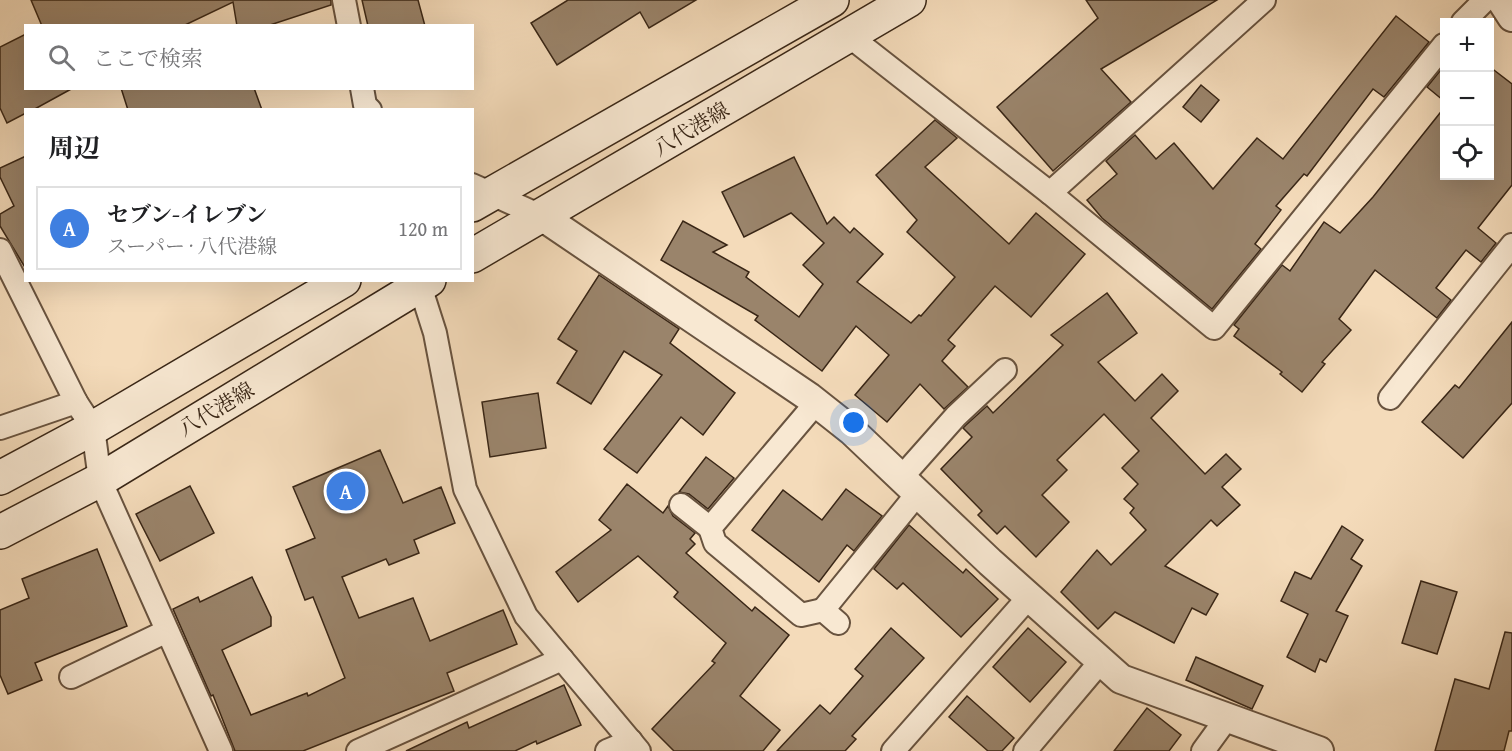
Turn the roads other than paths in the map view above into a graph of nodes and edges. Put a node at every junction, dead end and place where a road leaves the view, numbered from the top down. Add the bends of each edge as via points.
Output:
1 (344, 0) edge
2 (832, 0) edge
3 (909, 0) edge
4 (1264, 0) edge
5 (1485, 0) edge
6 (1501, 0) edge
7 (1512, 17) edge
8 (1467, 18) edge
9 (349, 24) edge
10 (848, 35) junction
11 (1440, 50) edge
12 (362, 90) edge
13 (368, 108) edge
14 (1050, 193) junction
15 (479, 195) edge
16 (543, 217) junction
17 (1512, 245) edge
18 (0, 250) edge
19 (474, 255) edge
20 (340, 282) edge
21 (424, 283) edge
22 (1005, 370) dead end
23 (1390, 398) dead end
24 (816, 403) junction
25 (85, 415) junction
26 (0, 428) edge
27 (0, 478) edge
28 (100, 480) junction
29 (909, 486) junction
30 (681, 506) dead end
31 (710, 528) junction
32 (0, 532) edge
33 (1029, 597) junction
34 (167, 631) junction
35 (562, 659) junction
36 (1101, 661) junction
37 (71, 677) dead end
38 (1227, 718) junction
39 (635, 746) edge
40 (220, 751) edge
41 (358, 751) edge
42 (608, 751) edge
43 (893, 751) edge
44 (1025, 751) edge
45 (1203, 751) edge
46 (1319, 751) edge

1 - 9 street
2 - 15 main road, 八代港線
3 - 10 main road, 八代港線
4 - 14 street
5 - 8 street
6 - 7 street
10 - 14 street
10 - 16 main road, 八代港線
11 - 14 street via 1214,328
12 - 13 street
15 - 16 street
16 - 19 main road, 八代港線
16 - 24 street
17 - 23 street
18 - 25 street
20 - 25 main road
21 - 28 main road, 八代港線
21 - 35 street via 465,489 526,616
22 - 29 street via 956,416
24 - 29 street via 852,431
24 - 31 street
25 - 26 street
25 - 27 main road
25 - 28 street
28 - 32 main road, 八代港線
28 - 34 street
29 - 31 street via 830,616 801,615 715,543
29 - 33 street
30 - 31 street
33 - 36 street
33 - 43 street
34 - 37 street
34 - 40 street
35 - 39 street
35 - 41 street
36 - 38 street via 1121,679
36 - 44 street
38 - 45 street
38 - 46 street
39 - 42 street

